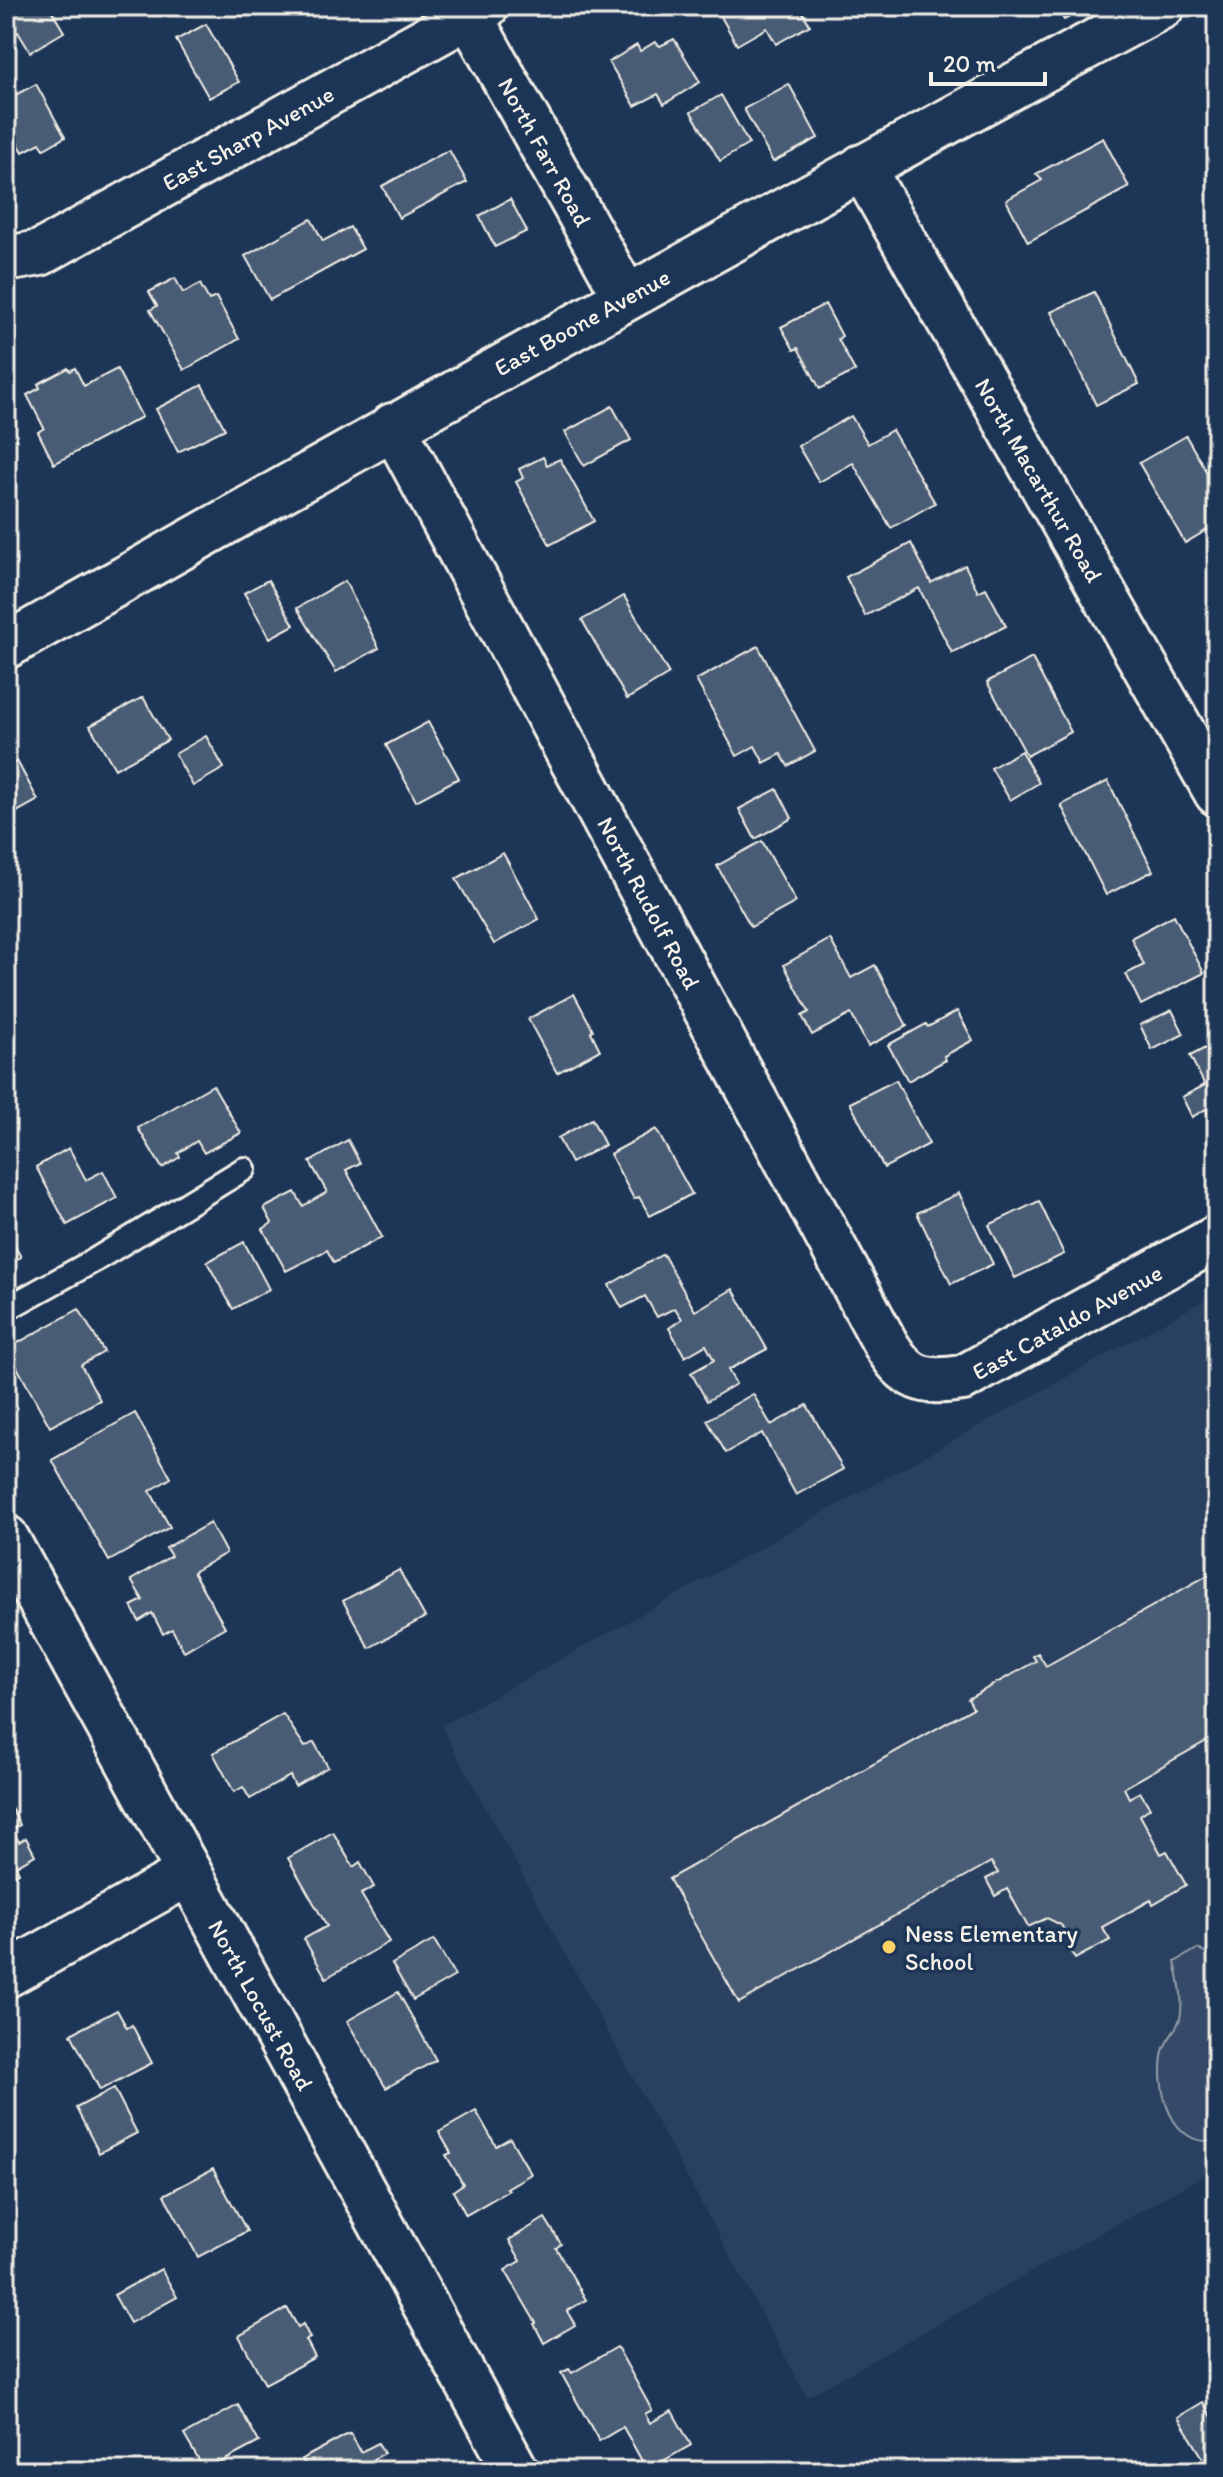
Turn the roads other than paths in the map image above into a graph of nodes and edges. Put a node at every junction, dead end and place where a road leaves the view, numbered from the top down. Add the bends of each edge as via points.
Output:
1 (1162, 6) edge
2 (473, 9) edge
3 (862, 167) junction
4 (6, 259) edge
5 (626, 297) junction
6 (393, 426) junction
7 (6, 646) edge
8 (1217, 793) edge
9 (244, 1169) dead end
10 (1217, 1238) edge
11 (6, 1309) edge
12 (910, 1375) joint
13 (6, 1538) edge
14 (189, 1873) junction
15 (6, 1975) edge
16 (516, 2471) edge

1 - 3 street, East Boone Avenue
2 - 4 street, East Sharp Avenue via 40,253
2 - 5 street, North Farr Road
3 - 5 street, East Boone Avenue
3 - 8 street, North Macarthur Road
5 - 6 street, East Boone Avenue
6 - 7 street, East Boone Avenue
6 - 12 street, North Rudolf Road via 885,1343
9 - 11 lane
10 - 12 street, East Cataldo Avenue via 963,1378 935,1382
13 - 14 street, North Locust Road
14 - 15 street
14 - 16 street, North Locust Road

